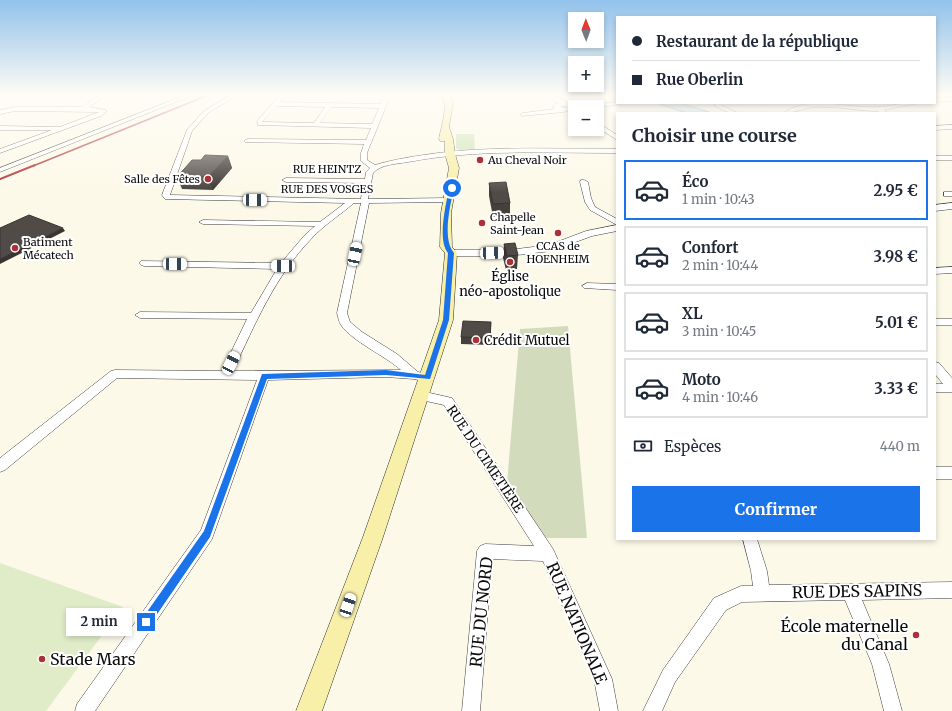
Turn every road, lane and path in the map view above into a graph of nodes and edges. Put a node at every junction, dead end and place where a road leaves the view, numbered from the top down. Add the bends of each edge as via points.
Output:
1 (109, 127) edge
2 (192, 127) edge
3 (374, 127) edge
4 (446, 127) edge
5 (949, 127) edge
6 (0, 128) edge
7 (62, 128) joint
8 (936, 128) edge
9 (604, 129) edge
10 (616, 137) edge
11 (247, 141) dead end
12 (368, 142) junction
13 (0, 151) edge
14 (616, 151) edge
15 (447, 154) junction
16 (936, 158) edge
17 (952, 158) edge
18 (374, 168) junction
19 (0, 170) edge
20 (286, 180) dead end
21 (368, 181) junction
22 (584, 182) dead end
23 (450, 200) junction
24 (352, 201) junction
25 (364, 201) junction
26 (952, 206) edge
27 (936, 208) edge
28 (203, 222) dead end
29 (616, 222) edge
30 (322, 225) junction
31 (616, 228) edge
32 (451, 253) junction
33 (144, 263) dead end
34 (283, 266) junction
35 (936, 270) edge
36 (952, 270) edge
37 (587, 286) dead end
38 (616, 287) edge
39 (140, 315) dead end
40 (255, 316) junction
41 (936, 322) edge
42 (952, 322) edge
43 (936, 367) edge
44 (225, 376) junction
45 (264, 376) junction
46 (421, 376) junction
47 (952, 387) edge
48 (936, 388) edge
49 (421, 396) junction
50 (0, 466) edge
51 (936, 473) edge
52 (952, 473) edge
53 (538, 538) joint
54 (750, 540) edge
55 (548, 554) junction
56 (952, 590) edge
57 (848, 591) junction
58 (762, 592) junction
59 (84, 711) edge
60 (310, 711) edge
61 (471, 711) edge
62 (608, 711) edge
63 (652, 711) edge
64 (893, 711) edge

1 - 19 street
2 - 24 street, RUE DES VOSGES via 166,195 168,197
3 - 12 street
4 - 15 main road via 443,137
5 - 8 street
6 - 7 street
7 - 13 street
9 - 10 street
11 - 12 street
12 - 18 street via 364,161
14 - 15 street via 493,151
15 - 18 street via 389,163
15 - 23 main road via 454,165
16 - 17 street
18 - 21 street
20 - 21 street, RUE HEINTZ
21 - 25 street
22 - 29 street via 591,207
23 - 25 street, RUE DES VOSGES
23 - 32 main road via 457,247
24 - 25 street, RUE DES VOSGES
24 - 30 street
25 - 46 street via 342,313 344,323
26 - 27 street
28 - 30 street
30 - 34 street
31 - 32 street via 590,233 551,248
32 - 46 main road via 446,320
33 - 34 street
34 - 40 street via 267,290
35 - 36 street
37 - 38 street
39 - 40 street
40 - 44 street
41 - 42 street
43 - 47 street
44 - 45 street
44 - 50 street via 116,374
45 - 46 street via 386,373
45 - 59 street via 207,534
46 - 49 main road
47 - 48 street
49 - 53 street, RUE DU CIMETIÈRE via 448,401
49 - 60 main road
51 - 52 street
53 - 55 street, RUE NATIONALE
54 - 58 street
55 - 61 street, RUE DU NORD via 484,551
55 - 62 street, RUE NATIONALE via 603,679
56 - 57 street, RUE DES SAPINS
57 - 58 street, RUE DES SAPINS
57 - 64 street via 882,665
58 - 63 street, RUE DES SAPINS via 741,594 720,604 669,676

